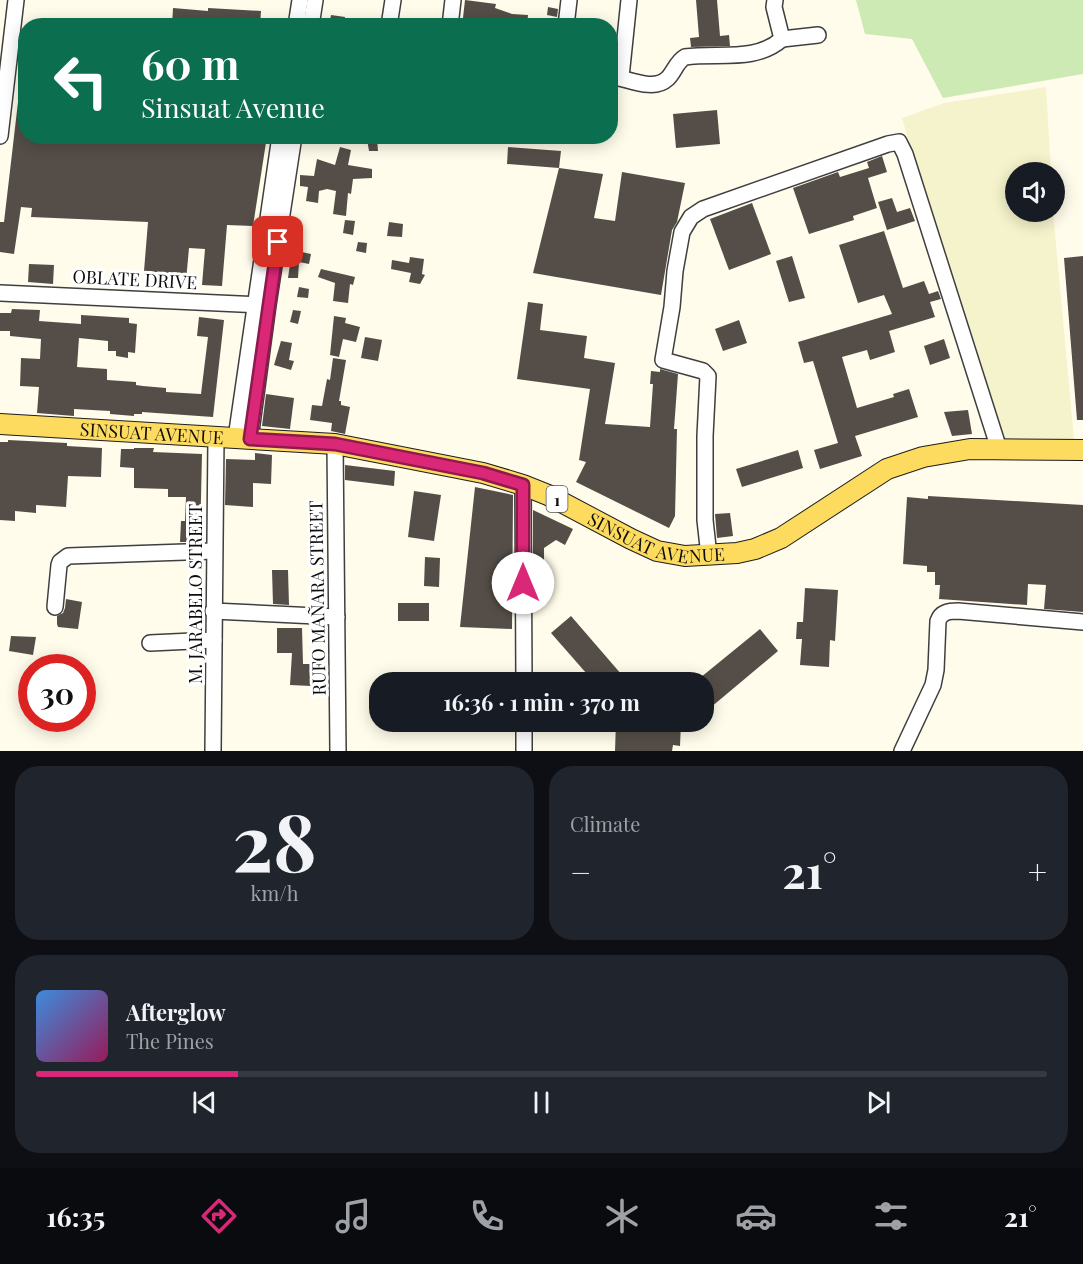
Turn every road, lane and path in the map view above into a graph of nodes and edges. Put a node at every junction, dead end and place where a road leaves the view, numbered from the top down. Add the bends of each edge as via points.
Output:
1 (16, 0) edge
2 (300, 0) edge
3 (315, 0) edge
4 (393, 0) edge
5 (453, 0) edge
6 (569, 0) edge
7 (629, 0) edge
8 (775, 0) edge
9 (297, 18) edge
10 (312, 18) edge
11 (391, 18) edge
12 (451, 18) edge
13 (567, 18) edge
14 (818, 35) dead end
15 (782, 39) junction
16 (618, 64) edge
17 (5, 65) edge
18 (618, 76) edge
19 (0, 136) edge
20 (279, 144) edge
21 (292, 144) edge
22 (0, 293) edge
23 (262, 305) junction
24 (0, 424) edge
25 (216, 436) junction
26 (243, 438) junction
27 (335, 444) junction
28 (999, 449) junction
29 (1083, 450) edge
30 (523, 485) junction
31 (214, 551) junction
32 (709, 556) junction
33 (55, 607) dead end
34 (213, 611) junction
35 (337, 617) junction
36 (1083, 622) edge
37 (214, 640) junction
38 (150, 643) dead end
39 (524, 672) edge
40 (524, 732) edge
41 (213, 751) edge
42 (338, 751) edge
43 (524, 751) edge
44 (902, 751) edge

1 - 17 street
2 - 9 street
3 - 10 street
4 - 11 street
5 - 12 street
6 - 13 street
7 - 16 street
8 - 15 street
14 - 15 street
15 - 18 street via 763,51 747,55 685,57 667,79 655,85
17 - 19 street
20 - 23 street
21 - 23 street
22 - 23 street, OBLATE DRIVE
23 - 26 street
24 - 25 main road, SINSUAT AVENUE / 1
25 - 26 main road, SINSUAT AVENUE / 1
25 - 31 street, M. JARABELO STREET
26 - 27 main road, SINSUAT AVENUE / 1
27 - 30 main road, SINSUAT AVENUE / 1 via 483,473
27 - 35 street, RUFO MAÑARA STREET
28 - 29 main road, SINSUAT AVENUE / 1
28 - 32 main road, SINSUAT AVENUE / 1 via 941,453 896,465 781,538 755,549
28 - 32 street via 899,142 703,209 691,217 682,232 663,360 703,371 708,376 705,520
30 - 32 main road, SINSUAT AVENUE / 1 via 657,550
30 - 39 street
31 - 33 street via 68,556 59,565
31 - 34 street, M. JARABELO STREET
34 - 35 street
34 - 37 street, M. JARABELO STREET
35 - 42 street, RUFO MAÑARA STREET
36 - 44 street via 958,611 942,614 938,621 933,684
37 - 38 street
37 - 41 street, M. JARABELO STREET
40 - 43 street

